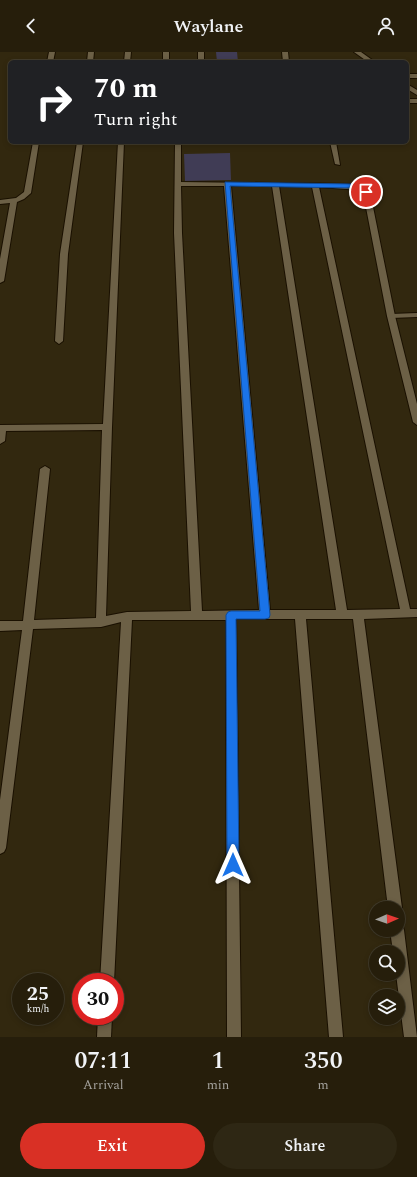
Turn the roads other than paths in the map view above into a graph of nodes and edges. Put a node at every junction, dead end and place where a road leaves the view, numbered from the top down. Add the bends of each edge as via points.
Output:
1 (357, 52) edge
2 (369, 60) edge
3 (36, 144) edge
4 (80, 144) edge
5 (121, 144) edge
6 (178, 144) edge
7 (333, 144) edge
8 (338, 164) dead end
9 (178, 184) junction
10 (227, 184) junction
11 (275, 184) junction
12 (315, 185) junction
13 (14, 201) junction
14 (0, 202) edge
15 (0, 281) edge
16 (417, 315) edge
17 (391, 316) junction
18 (59, 341) dead end
19 (417, 422) edge
20 (107, 427) junction
21 (1, 428) edge
22 (0, 441) edge
23 (45, 469) dead end
24 (412, 613) edge
25 (300, 614) junction
26 (342, 614) junction
27 (231, 615) junction
28 (265, 615) junction
29 (358, 615) junction
30 (127, 616) junction
31 (197, 616) junction
32 (101, 622) junction
33 (28, 625) junction
34 (0, 626) edge
35 (0, 848) edge
36 (393, 901) edge
37 (398, 937) edge
38 (107, 973) edge
39 (105, 1025) edge
40 (104, 1037) edge
41 (234, 1037) edge
42 (336, 1037) edge
43 (411, 1037) edge

1 - 2 street
3 - 13 street via 27,193 23,198
4 - 18 street via 64,254
5 - 20 street
6 - 9 street
7 - 8 lane
9 - 10 street
9 - 31 street via 178,233
10 - 11 street
10 - 28 street
11 - 12 street
11 - 26 street
12 - 17 street via 352,186 363,188 366,192
12 - 24 street
13 - 14 street
13 - 15 street
16 - 17 lane
17 - 19 street
20 - 21 street
20 - 32 street
21 - 22 street
23 - 33 street
24 - 29 street
25 - 26 street
25 - 28 street
25 - 42 street
26 - 29 street
27 - 28 street
27 - 31 street
27 - 41 street
29 - 36 street
30 - 31 street
30 - 32 street
30 - 38 street
32 - 33 street
33 - 34 street
33 - 35 street
37 - 43 street
39 - 40 street

